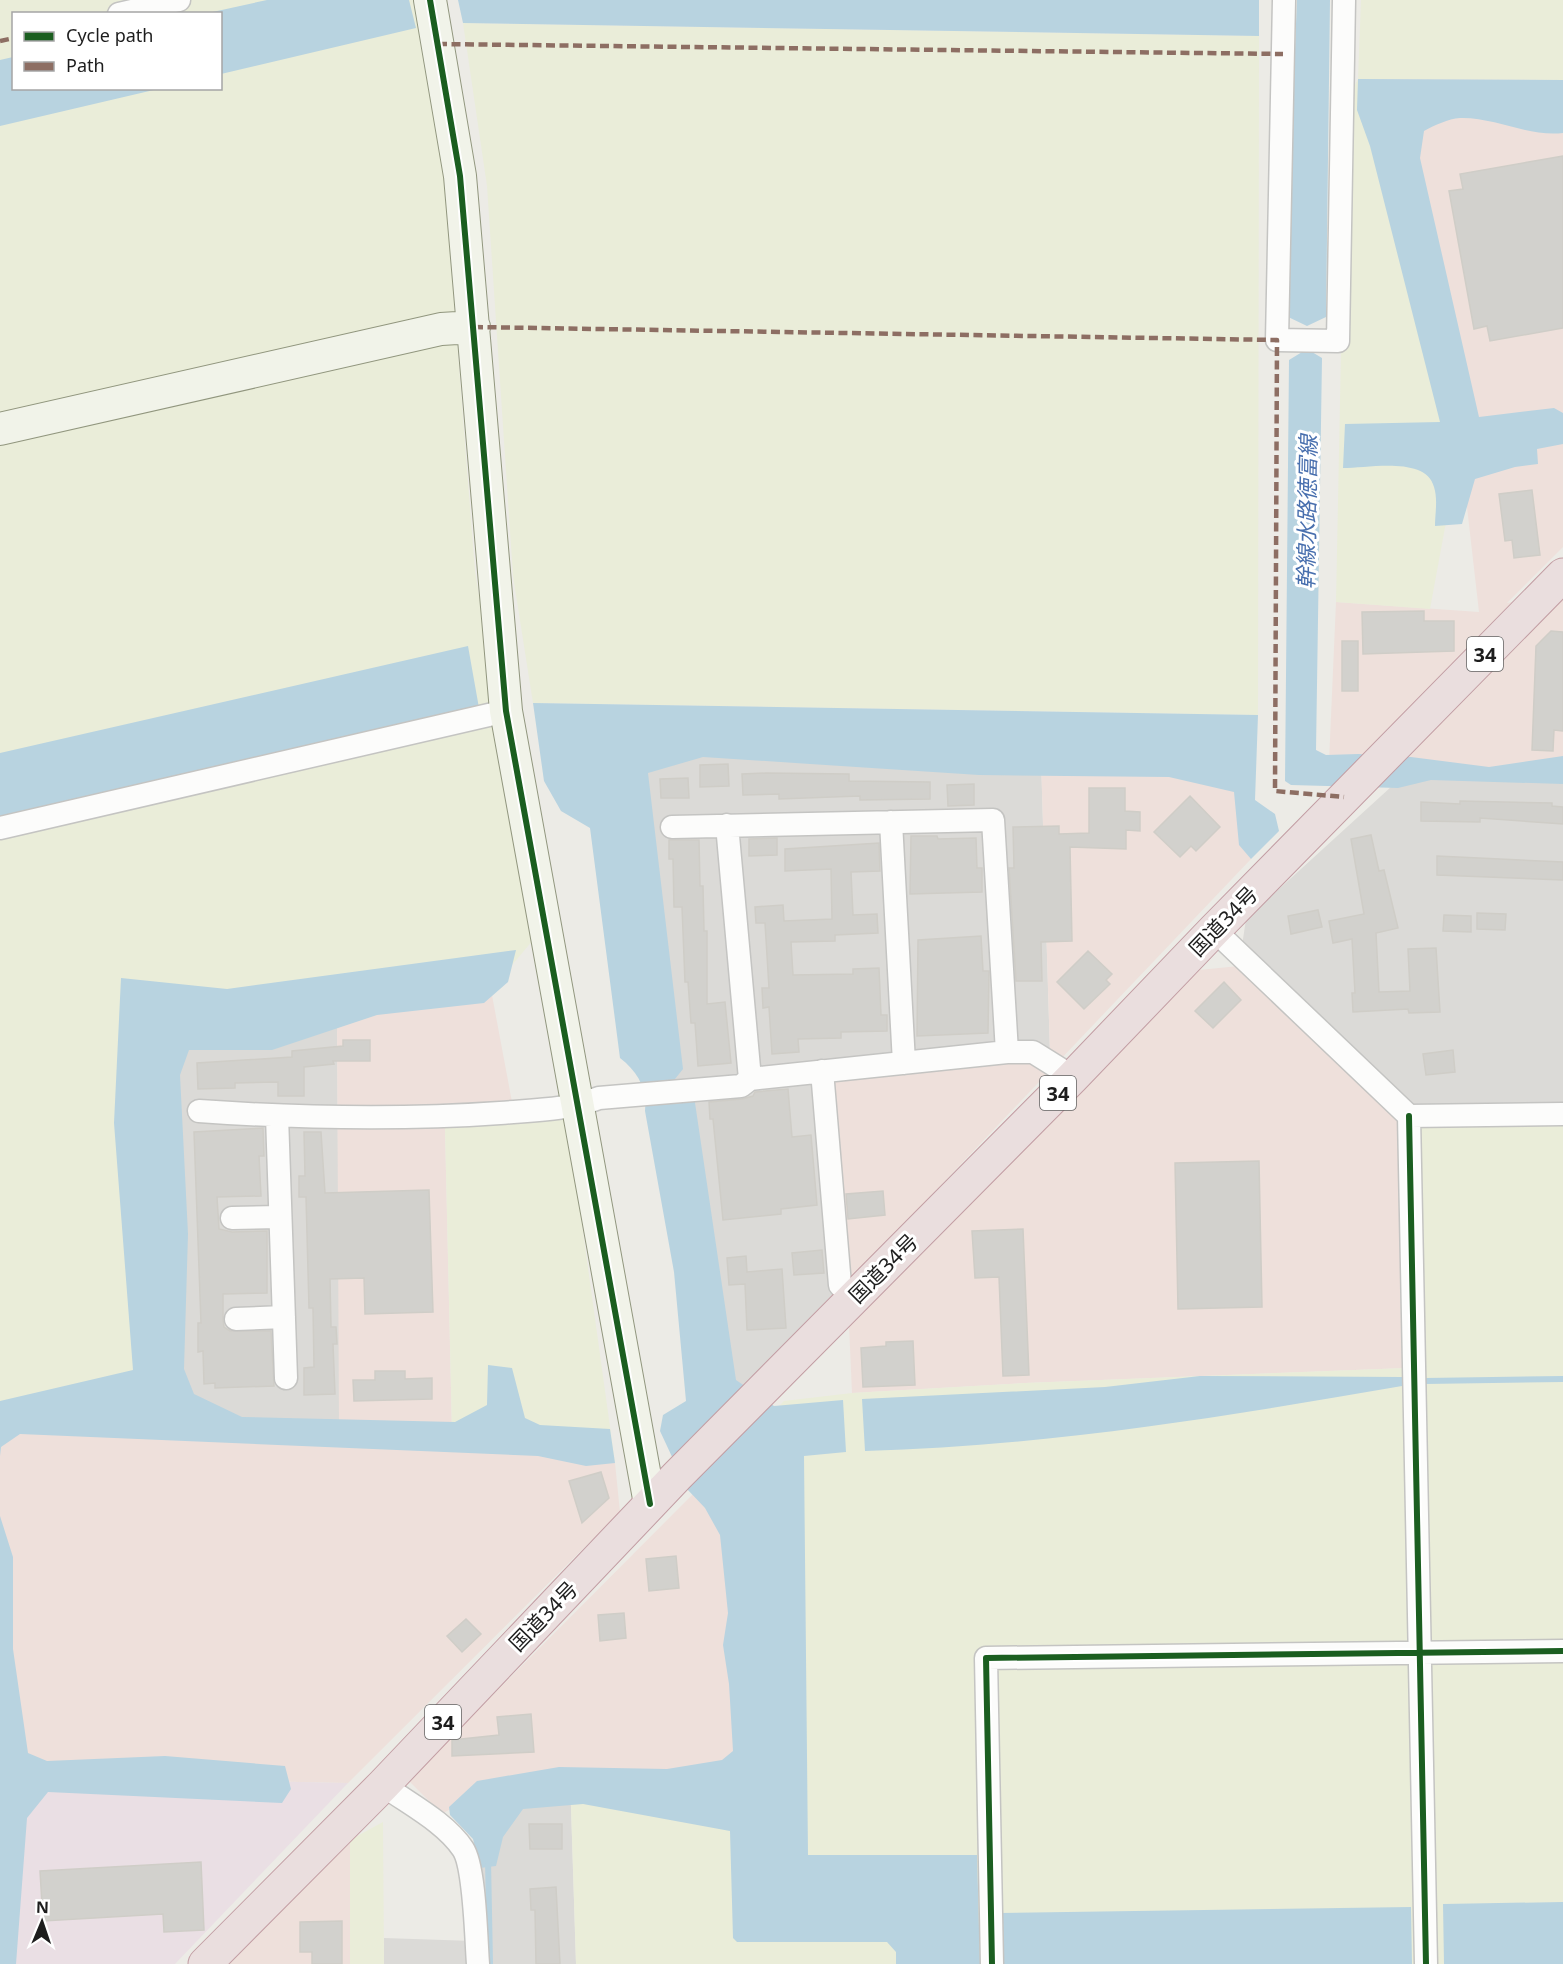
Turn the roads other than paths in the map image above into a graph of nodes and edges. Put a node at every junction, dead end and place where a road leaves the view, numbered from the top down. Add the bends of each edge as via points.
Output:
1 (178, 0) edge
2 (430, 0) edge
3 (1284, 0) edge
4 (1344, 0) edge
5 (127, 12) edge
6 (474, 327) junction
7 (0, 429) edge
8 (1563, 575) edge
9 (507, 711) junction
10 (891, 822) junction
11 (727, 825) junction
12 (672, 827) dead end
13 (0, 828) edge
14 (1214, 930) junction
15 (1007, 1052) junction
16 (904, 1063) junction
17 (822, 1071) junction
18 (1073, 1077) junction
19 (750, 1079) junction
20 (578, 1107) junction
21 (198, 1112) dead end
22 (1563, 1114) edge
23 (277, 1116) junction
24 (1409, 1116) junction
25 (280, 1217) junction
26 (232, 1218) dead end
27 (853, 1299) junction
28 (284, 1317) junction
29 (236, 1319) dead end
30 (286, 1378) dead end
31 (650, 1504) junction
32 (1563, 1651) edge
33 (1420, 1653) junction
34 (383, 1785) junction
35 (205, 1964) edge
36 (478, 1964) edge
37 (992, 1964) edge
38 (1426, 1964) edge

1 - 5 street
2 - 6 street via 459,176
3 - 4 street via 1277,340 1338,341
6 - 7 street via 441,329
6 - 9 street
8 - 14 highway, 国道34号 / 34
9 - 13 street
9 - 20 street
10 - 11 street
10 - 15 street via 993,820
10 - 16 street
11 - 12 street
11 - 19 street
14 - 18 highway, 国道34号 / 34
14 - 24 street
15 - 16 street
15 - 18 street via 1033,1052
16 - 17 street
17 - 19 street
17 - 27 street via 840,1285
18 - 27 highway, 国道34号 / 34
19 - 20 street via 741,1086 599,1098
20 - 23 street via 389,1117
20 - 31 street
21 - 23 street
22 - 24 street
23 - 25 street
24 - 33 street
25 - 26 street
25 - 28 street
27 - 31 highway, 国道34号 / 34
28 - 29 street
28 - 30 street
31 - 34 highway, 国道34号 / 34
32 - 33 street
33 - 37 street via 986,1658
33 - 38 street
34 - 35 highway, 国道34号 / 34
34 - 36 street via 452,1835 465,1851

